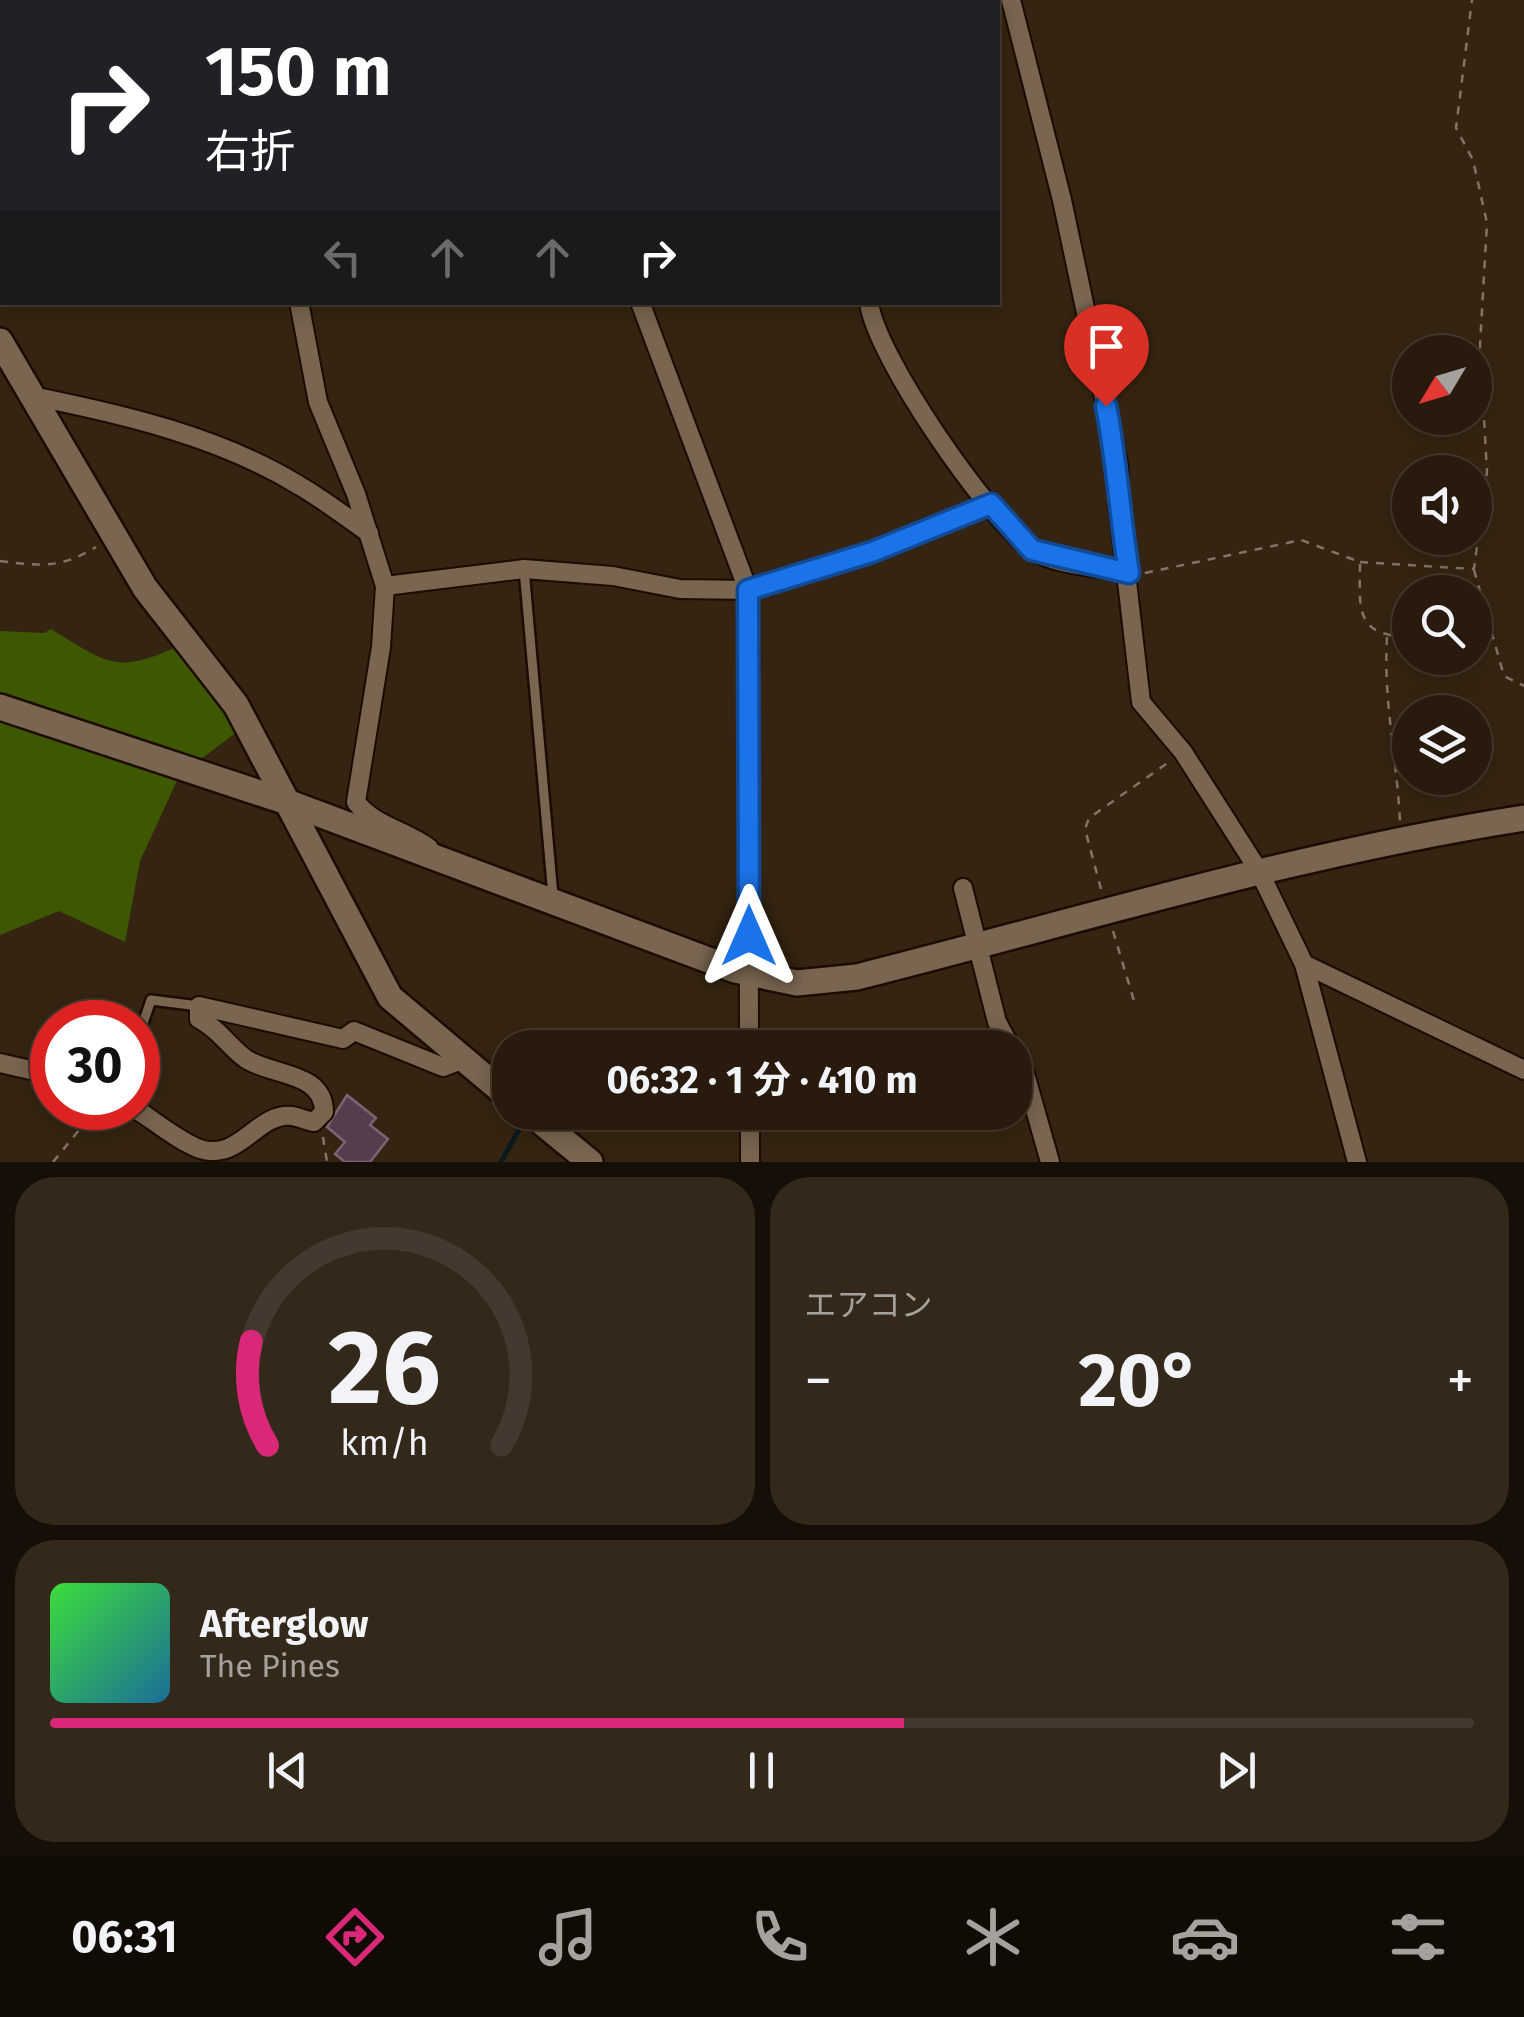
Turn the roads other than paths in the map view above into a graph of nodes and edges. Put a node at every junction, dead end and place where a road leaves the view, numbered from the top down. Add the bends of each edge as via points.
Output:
1 (1007, 9) edge
2 (300, 305) edge
3 (641, 305) edge
4 (870, 305) edge
5 (0, 341) edge
6 (32, 396) junction
7 (991, 504) junction
8 (370, 533) junction
9 (524, 569) junction
10 (1129, 573) junction
11 (386, 586) junction
12 (748, 590) junction
13 (0, 706) edge
14 (288, 802) junction
15 (1524, 818) edge
16 (454, 865) junction
17 (1259, 871) junction
18 (963, 888) dead end
19 (554, 904) junction
20 (980, 946) junction
21 (1304, 964) junction
22 (749, 974) junction
23 (160, 1001) edge
24 (199, 1006) junction
25 (750, 1030) edge
26 (1001, 1030) edge
27 (460, 1060) junction
28 (0, 1063) edge
29 (30, 1069) edge
30 (1524, 1070) edge
31 (492, 1084) edge
32 (1032, 1099) edge
33 (160, 1125) edge
34 (551, 1130) edge
35 (750, 1130) edge
36 (590, 1162) edge
37 (750, 1162) edge
38 (1050, 1162) edge
39 (1357, 1162) edge

1 - 10 street via 1062,200 1109,421
2 - 8 street via 318,402
3 - 12 street
4 - 7 street via 883,352
5 - 6 street
6 - 8 street via 107,411 232,453 298,484
6 - 14 street via 145,588 236,705
7 - 10 street via 1032,550
7 - 12 street via 872,552
8 - 11 street
9 - 11 street
9 - 12 street via 680,589
9 - 19 lane
10 - 17 street via 1141,702 1183,752
11 - 16 street via 356,802 368,818 412,835
12 - 22 street
13 - 14 street
14 - 16 street
14 - 27 street via 390,997
15 - 17 street
16 - 19 street
17 - 20 street
17 - 21 street
18 - 20 street
19 - 22 street
20 - 22 street via 858,978 797,983
20 - 26 street
21 - 30 street
21 - 39 street
22 - 25 street
23 - 24 lane
24 - 27 street via 343,1039 354,1031 443,1068
24 - 33 street via 199,1018 246,1060 310,1083 324,1100 324,1112 314,1122 290,1115 272,1120 240,1145 214,1152
27 - 31 street
28 - 29 street
32 - 38 street
34 - 36 street
35 - 37 street

